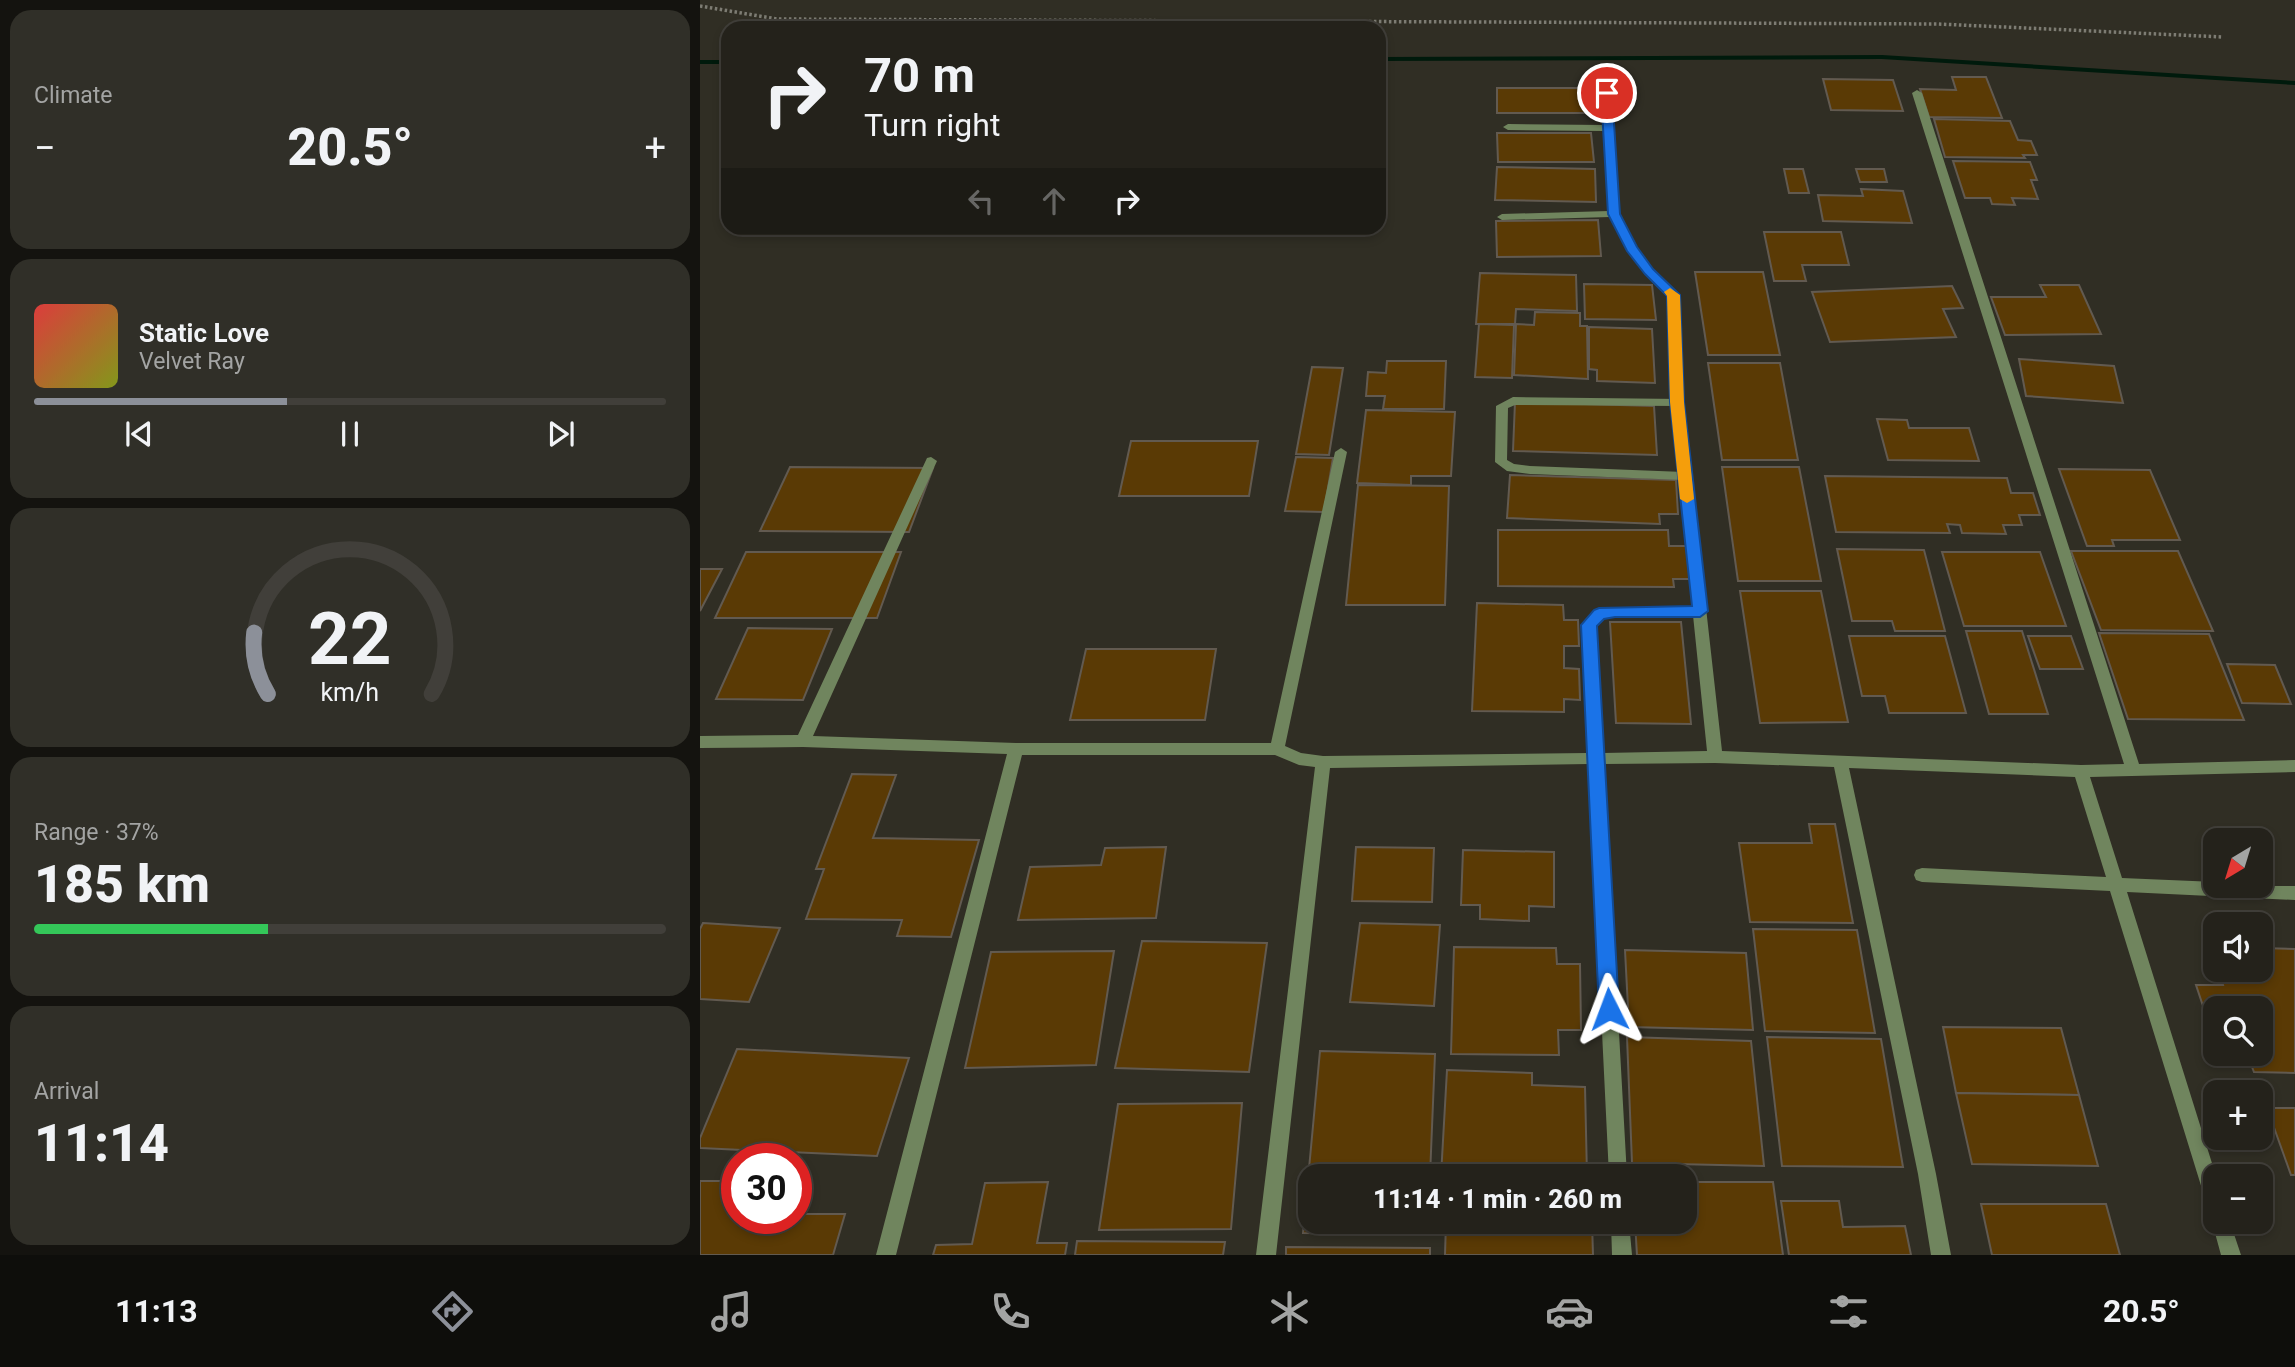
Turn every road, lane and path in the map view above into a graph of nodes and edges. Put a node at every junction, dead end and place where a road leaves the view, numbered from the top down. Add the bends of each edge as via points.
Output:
1 (700, 6) edge
2 (1236, 21) edge
3 (1386, 22) edge
4 (2223, 37) dead end
5 (1607, 93) dead end
6 (1917, 93) dead end
7 (1508, 127) dead end
8 (1608, 128) junction
9 (1614, 214) junction
10 (1502, 217) dead end
11 (1677, 402) junction
12 (1341, 452) dead end
13 (931, 461) dead end
14 (1684, 476) junction
15 (1700, 611) junction
16 (803, 741) junction
17 (700, 742) edge
18 (1016, 749) junction
19 (1278, 750) junction
20 (1595, 757) junction
21 (1715, 757) junction
22 (1840, 761) junction
23 (1323, 762) junction
24 (2295, 766) edge
25 (2133, 769) junction
26 (2081, 771) junction
27 (1922, 875) dead end
28 (2115, 883) junction
29 (2295, 892) edge
30 (1617, 1164) edge
31 (2203, 1164) edge
32 (1621, 1234) edge
33 (2225, 1234) edge
34 (886, 1255) edge
35 (1266, 1255) edge
36 (1622, 1255) edge
37 (1941, 1255) edge
38 (2231, 1255) edge

1 - 2 path via 777,19
3 - 4 path via 1924,24
5 - 8 street
6 - 25 street
7 - 8 street
8 - 9 street
9 - 10 street
9 - 11 street via 1649,272 1673,295
11 - 14 street
11 - 14 street via 1513,401 1502,406 1501,462 1530,470
12 - 19 street
13 - 16 street
14 - 15 street
15 - 20 street via 1615,611 1599,614 1589,625
15 - 21 street
16 - 17 street
16 - 18 street
18 - 19 street
18 - 34 street
19 - 23 street
20 - 21 street
20 - 23 street
20 - 30 street
21 - 22 street
22 - 26 street
22 - 37 street
23 - 35 street
24 - 25 street
25 - 26 street
26 - 28 street
27 - 28 street
28 - 29 street
28 - 31 street
32 - 36 street
33 - 38 street

